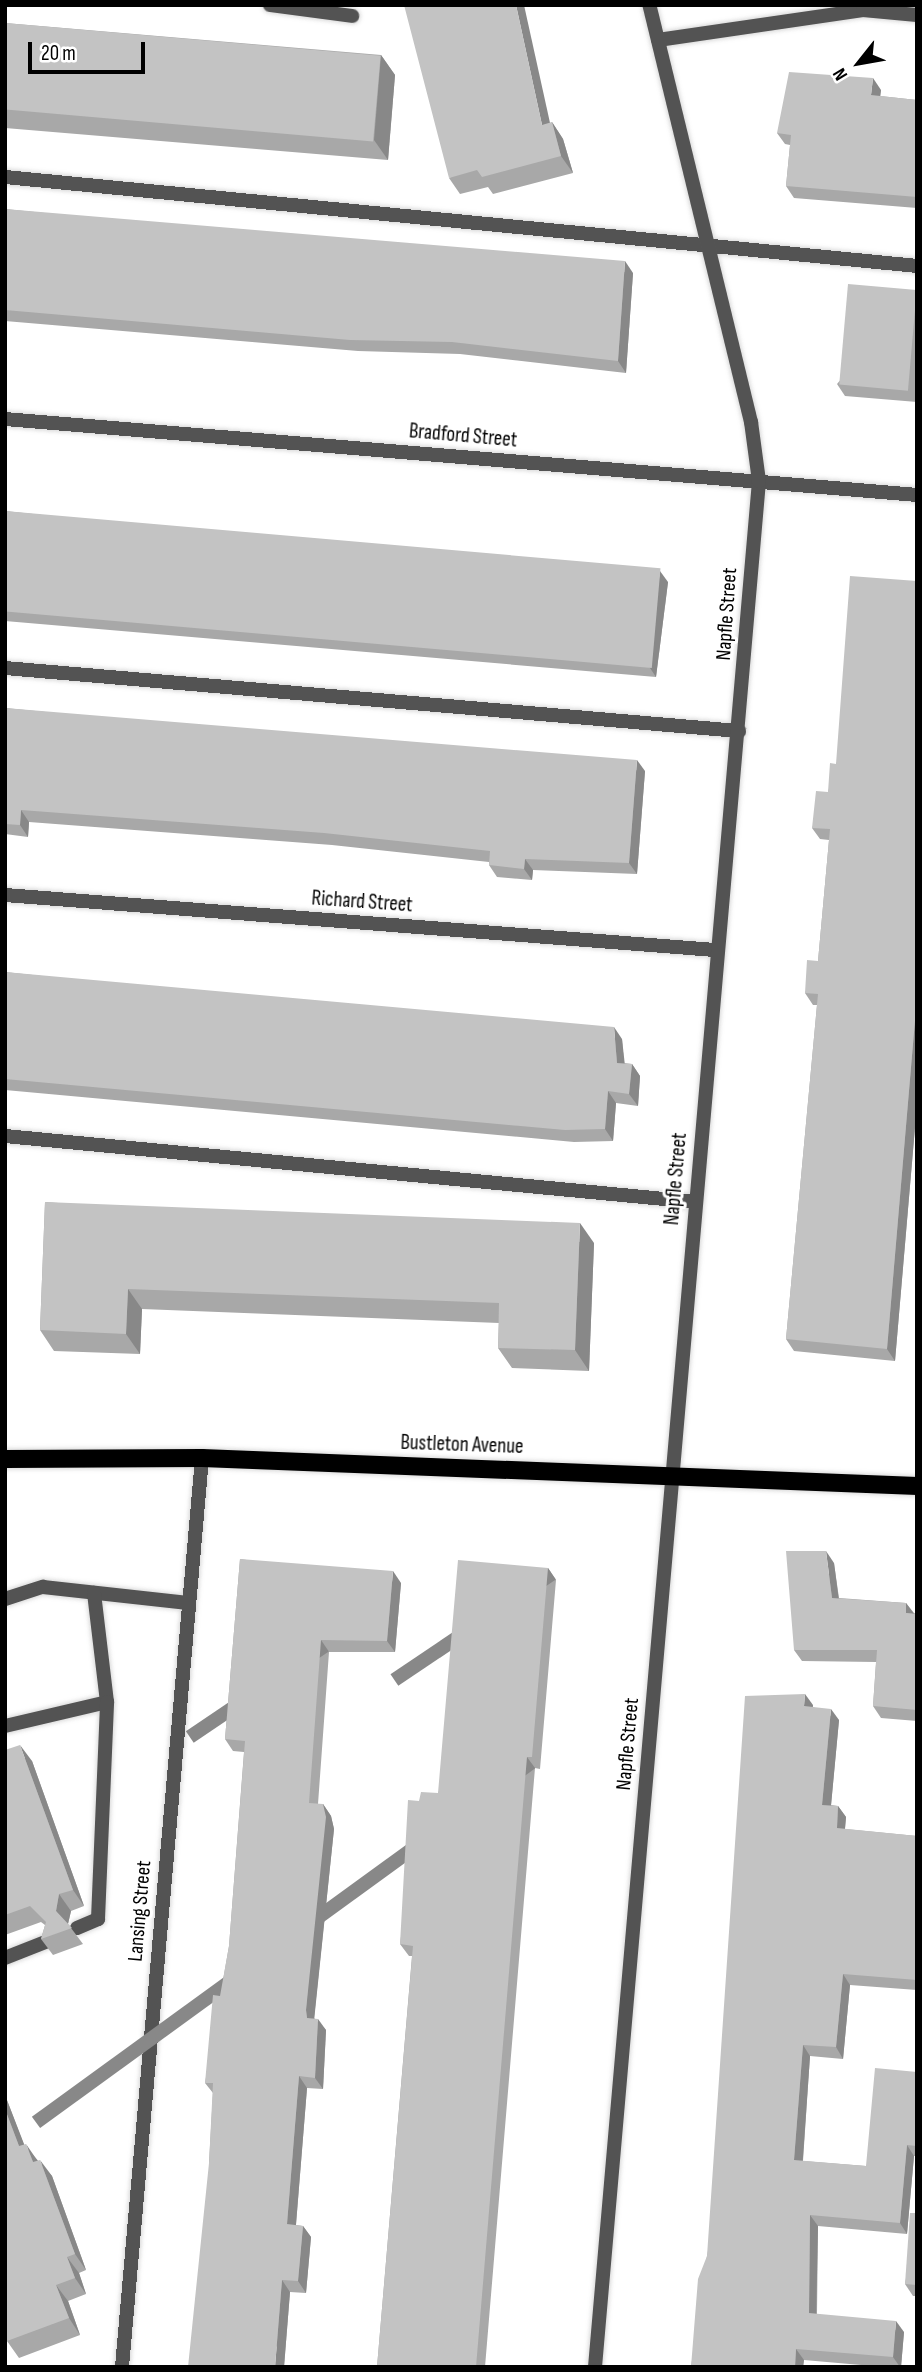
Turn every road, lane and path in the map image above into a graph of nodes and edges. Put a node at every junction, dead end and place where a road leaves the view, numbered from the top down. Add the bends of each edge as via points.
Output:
1 (270, 5) edge
2 (649, 5) edge
3 (917, 15) edge
4 (352, 16) dead end
5 (657, 40) junction
6 (5, 177) edge
7 (710, 248) junction
8 (917, 266) edge
9 (5, 419) edge
10 (759, 481) junction
11 (917, 495) edge
12 (5, 668) edge
13 (739, 730) junction
14 (5, 895) edge
15 (715, 950) junction
16 (5, 1136) edge
17 (695, 1202) junction
18 (202, 1458) junction
19 (5, 1459) edge
20 (673, 1474) junction
21 (917, 1486) edge
22 (94, 1593) junction
23 (5, 1599) edge
24 (188, 1603) junction
25 (107, 1702) junction
26 (5, 1726) edge
27 (77, 1928) dead end
28 (48, 1941) edge
29 (5, 1958) edge
30 (122, 2367) edge
31 (595, 2367) edge

1 - 4 street
2 - 5 street, Napfle Street
3 - 5 street via 863,10
5 - 7 street, Napfle Street
6 - 7 street
7 - 8 street
7 - 10 street, Napfle Street
9 - 10 street, Bradford Street
10 - 11 street, Bradford Street
10 - 13 street, Napfle Street
12 - 13 street
13 - 15 street, Napfle Street
14 - 15 street, Richard Street
15 - 17 street, Napfle Street
16 - 17 street
17 - 20 street, Napfle Street
18 - 19 main road, Bustleton Avenue
18 - 20 main road, Bustleton Avenue
18 - 24 street, Lansing Street
20 - 21 main road, Bustleton Avenue
20 - 31 street, Napfle Street
22 - 23 street via 43,1587
22 - 24 street
22 - 25 street
24 - 30 street, Lansing Street
25 - 26 street
25 - 27 street via 99,1919
28 - 29 street

